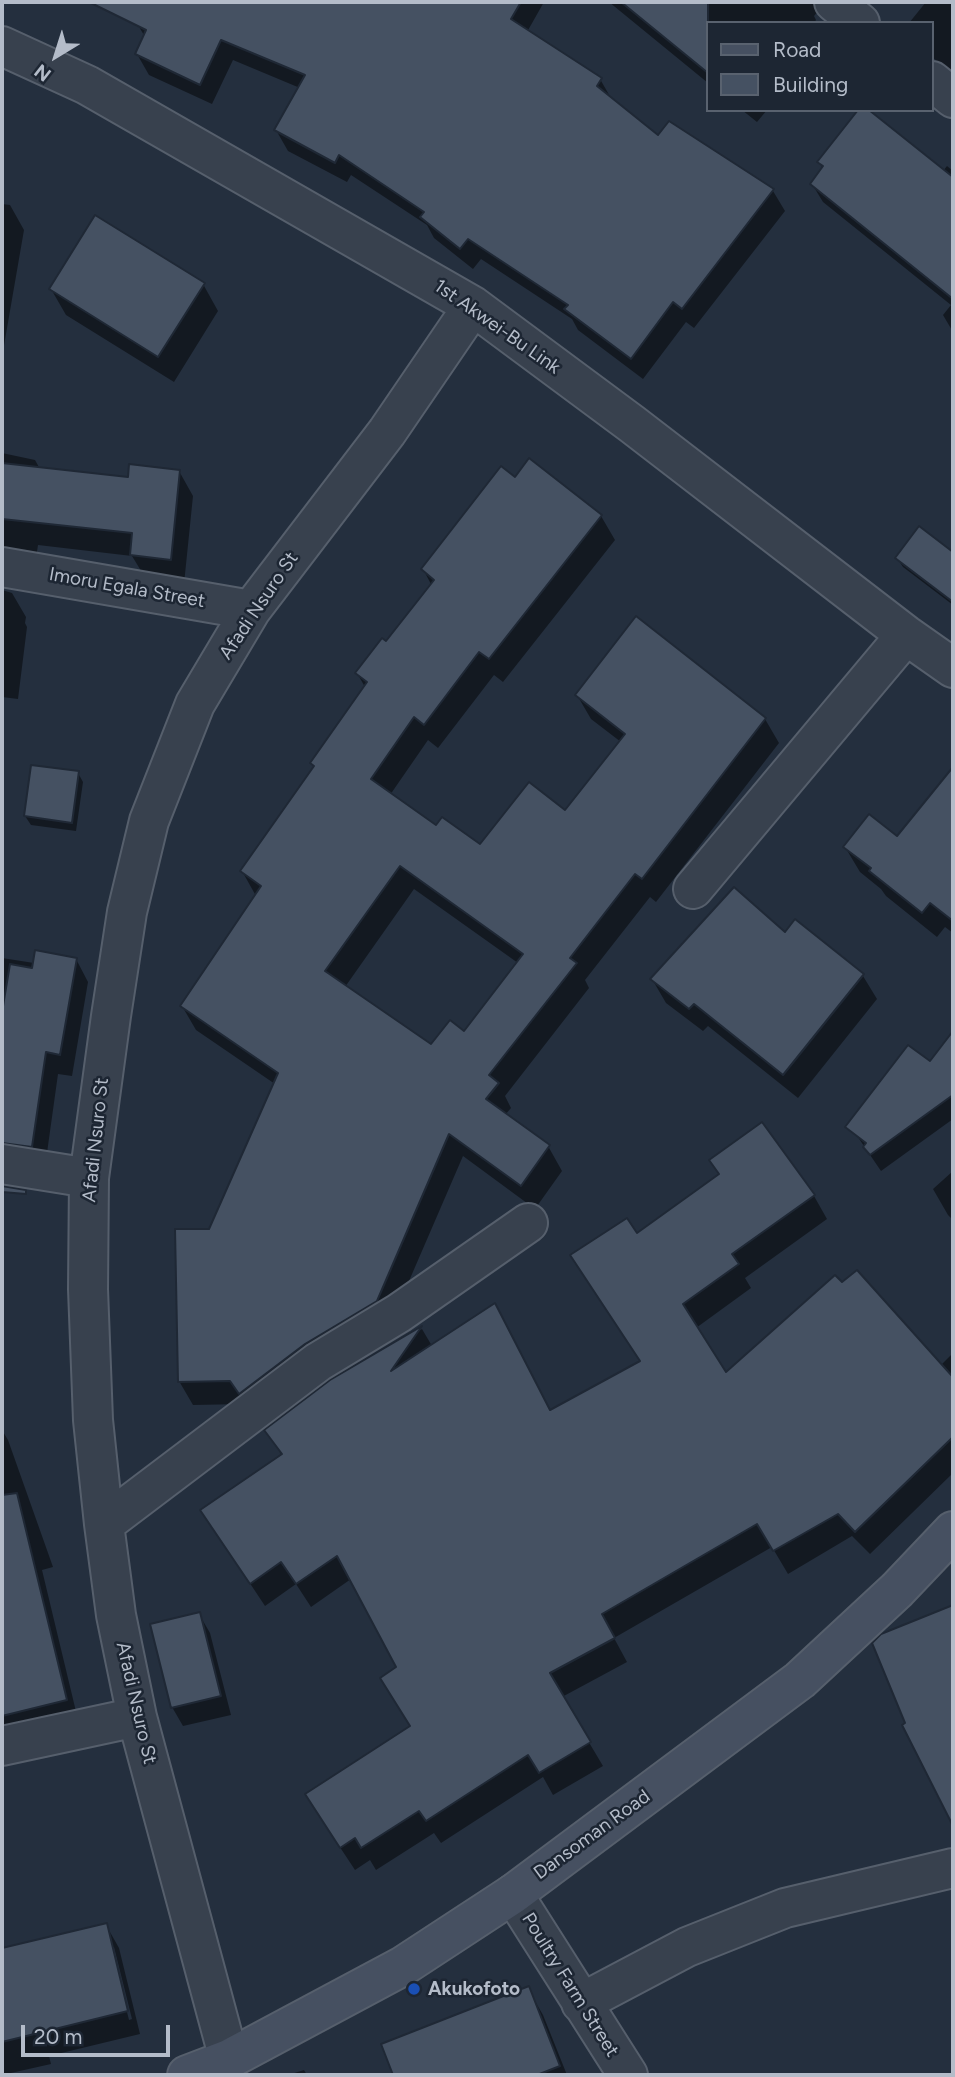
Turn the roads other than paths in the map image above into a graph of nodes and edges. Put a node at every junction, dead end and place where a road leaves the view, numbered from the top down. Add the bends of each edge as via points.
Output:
1 (2, 46) edge
2 (934, 83) edge
3 (953, 98) edge
4 (473, 306) junction
5 (2, 567) edge
6 (251, 610) junction
7 (906, 635) junction
8 (953, 668) edge
9 (693, 889) dead end
10 (2, 1164) edge
11 (89, 1178) junction
12 (528, 1223) dead end
13 (104, 1524) junction
14 (953, 1531) edge
15 (137, 1717) junction
16 (2, 1746) edge
17 (953, 1868) edge
18 (513, 1894) junction
19 (581, 2003) junction
20 (229, 2059) junction
21 (187, 2075) edge
22 (628, 2075) edge

1 - 4 street, 1st Akwei-Bu Link via 87,85
2 - 3 street
4 - 6 street, Afadi Nsuro St via 387,432
4 - 7 street, 1st Akwei-Bu Link
5 - 6 street, Imoru Egala Street
6 - 11 street, Afadi Nsuro St via 195,704 149,821 127,912
7 - 8 street, 1st Akwei-Bu Link
7 - 9 street
10 - 11 street
11 - 13 street, Afadi Nsuro St via 93,1420
12 - 13 street via 399,1313 318,1362
13 - 15 street, Afadi Nsuro St via 116,1615
14 - 18 main road, Dansoman Road via 800,1679
15 - 16 street
15 - 20 street, Afadi Nsuro St
17 - 19 street via 785,1908 687,1947
18 - 19 street, Poultry Farm Street
18 - 20 main road, Dansoman Road via 403,1966
19 - 22 street, Poultry Farm Street
20 - 21 main road, Dansoman Road

